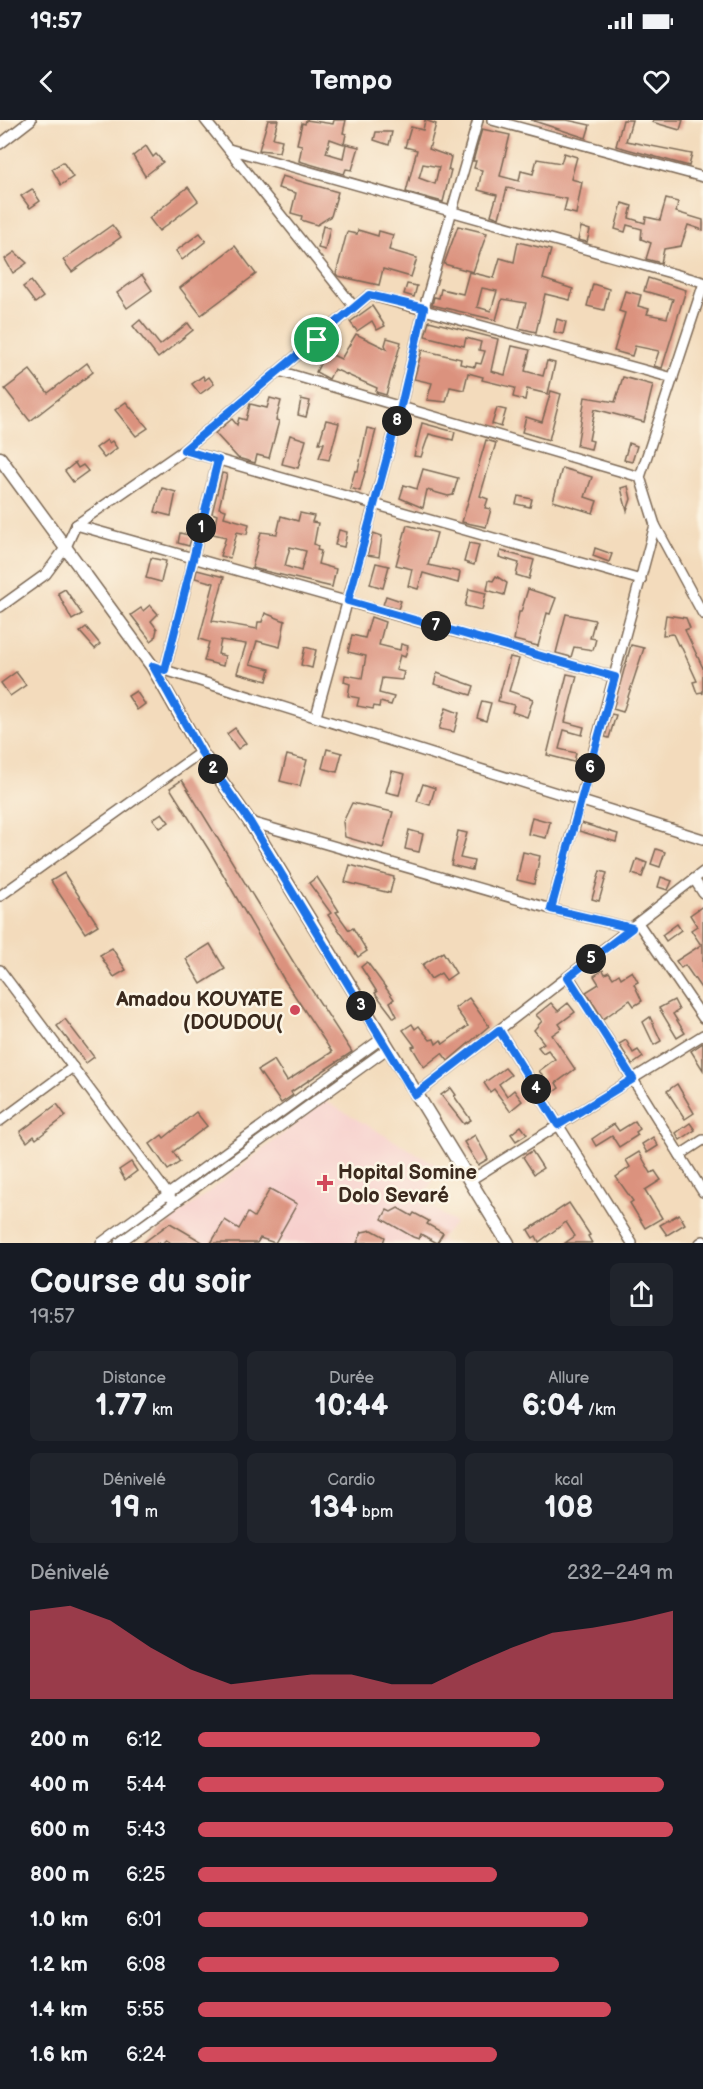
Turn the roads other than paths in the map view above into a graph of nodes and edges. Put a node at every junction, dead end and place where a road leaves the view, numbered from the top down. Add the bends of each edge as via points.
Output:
1 (31, 120) edge
2 (205, 120) edge
3 (478, 120) edge
4 (492, 120) edge
5 (20, 124) edge
6 (0, 144) edge
7 (229, 149) junction
8 (703, 177) edge
9 (451, 211) junction
10 (703, 284) edge
11 (354, 308) junction
12 (424, 308) junction
13 (279, 371) junction
14 (672, 378) junction
15 (401, 406) junction
16 (184, 450) junction
17 (0, 458) edge
18 (218, 460) junction
19 (640, 477) junction
20 (374, 504) junction
21 (76, 525) junction
22 (656, 525) junction
23 (66, 547) junction
24 (194, 557) junction
25 (641, 580) junction
26 (348, 601) junction
27 (0, 607) edge
28 (703, 614) edge
29 (159, 668) junction
30 (615, 677) junction
31 (316, 716) junction
32 (201, 752) junction
33 (582, 800) junction
34 (250, 822) junction
35 (703, 839) edge
36 (703, 872) edge
37 (694, 879) junction
38 (703, 893) edge
39 (0, 896) edge
40 (551, 909) junction
41 (635, 925) junction
42 (0, 970) edge
43 (568, 977) junction
44 (703, 1018) edge
45 (499, 1030) junction
46 (703, 1035) edge
47 (384, 1044) junction
48 (73, 1067) junction
49 (633, 1079) junction
50 (415, 1095) junction
51 (0, 1121) edge
52 (558, 1125) junction
53 (703, 1140) edge
54 (680, 1155) junction
55 (469, 1181) junction
56 (703, 1192) edge
57 (171, 1198) junction
58 (101, 1243) edge
59 (119, 1243) edge
60 (508, 1243) edge
61 (632, 1243) edge

1 - 5 street
2 - 7 street
3 - 9 street
4 - 8 street
5 - 6 street
7 - 9 street
7 - 11 street
9 - 10 street
9 - 12 street
10 - 14 street
11 - 12 street via 369,295
11 - 13 street
12 - 14 street
12 - 15 street
13 - 15 street
13 - 16 street
14 - 19 street
15 - 19 street
15 - 20 street
16 - 18 street
16 - 21 street
17 - 23 main road
18 - 20 street
18 - 24 street
19 - 22 street
20 - 25 street
20 - 26 street
21 - 23 street
21 - 24 street
22 - 25 street
22 - 28 street
23 - 27 street via 46,574
23 - 29 main road
24 - 26 street
24 - 29 street
25 - 30 street
26 - 30 street
26 - 31 street
29 - 31 street
29 - 32 main road
30 - 33 street
31 - 33 street
32 - 34 main road
32 - 39 street
33 - 35 street
33 - 40 street
34 - 40 street
34 - 47 main road
36 - 37 street
37 - 38 street
37 - 41 street
40 - 41 street
41 - 43 street
41 - 44 street
42 - 48 street
43 - 45 street
43 - 49 street
45 - 50 street
45 - 52 street
46 - 49 street
47 - 50 main road
47 - 57 street
48 - 51 street
48 - 57 street
49 - 52 street
49 - 54 street
50 - 55 main road
52 - 55 street
52 - 61 street
53 - 54 street
54 - 56 street
55 - 60 main road
57 - 58 street
57 - 59 street

